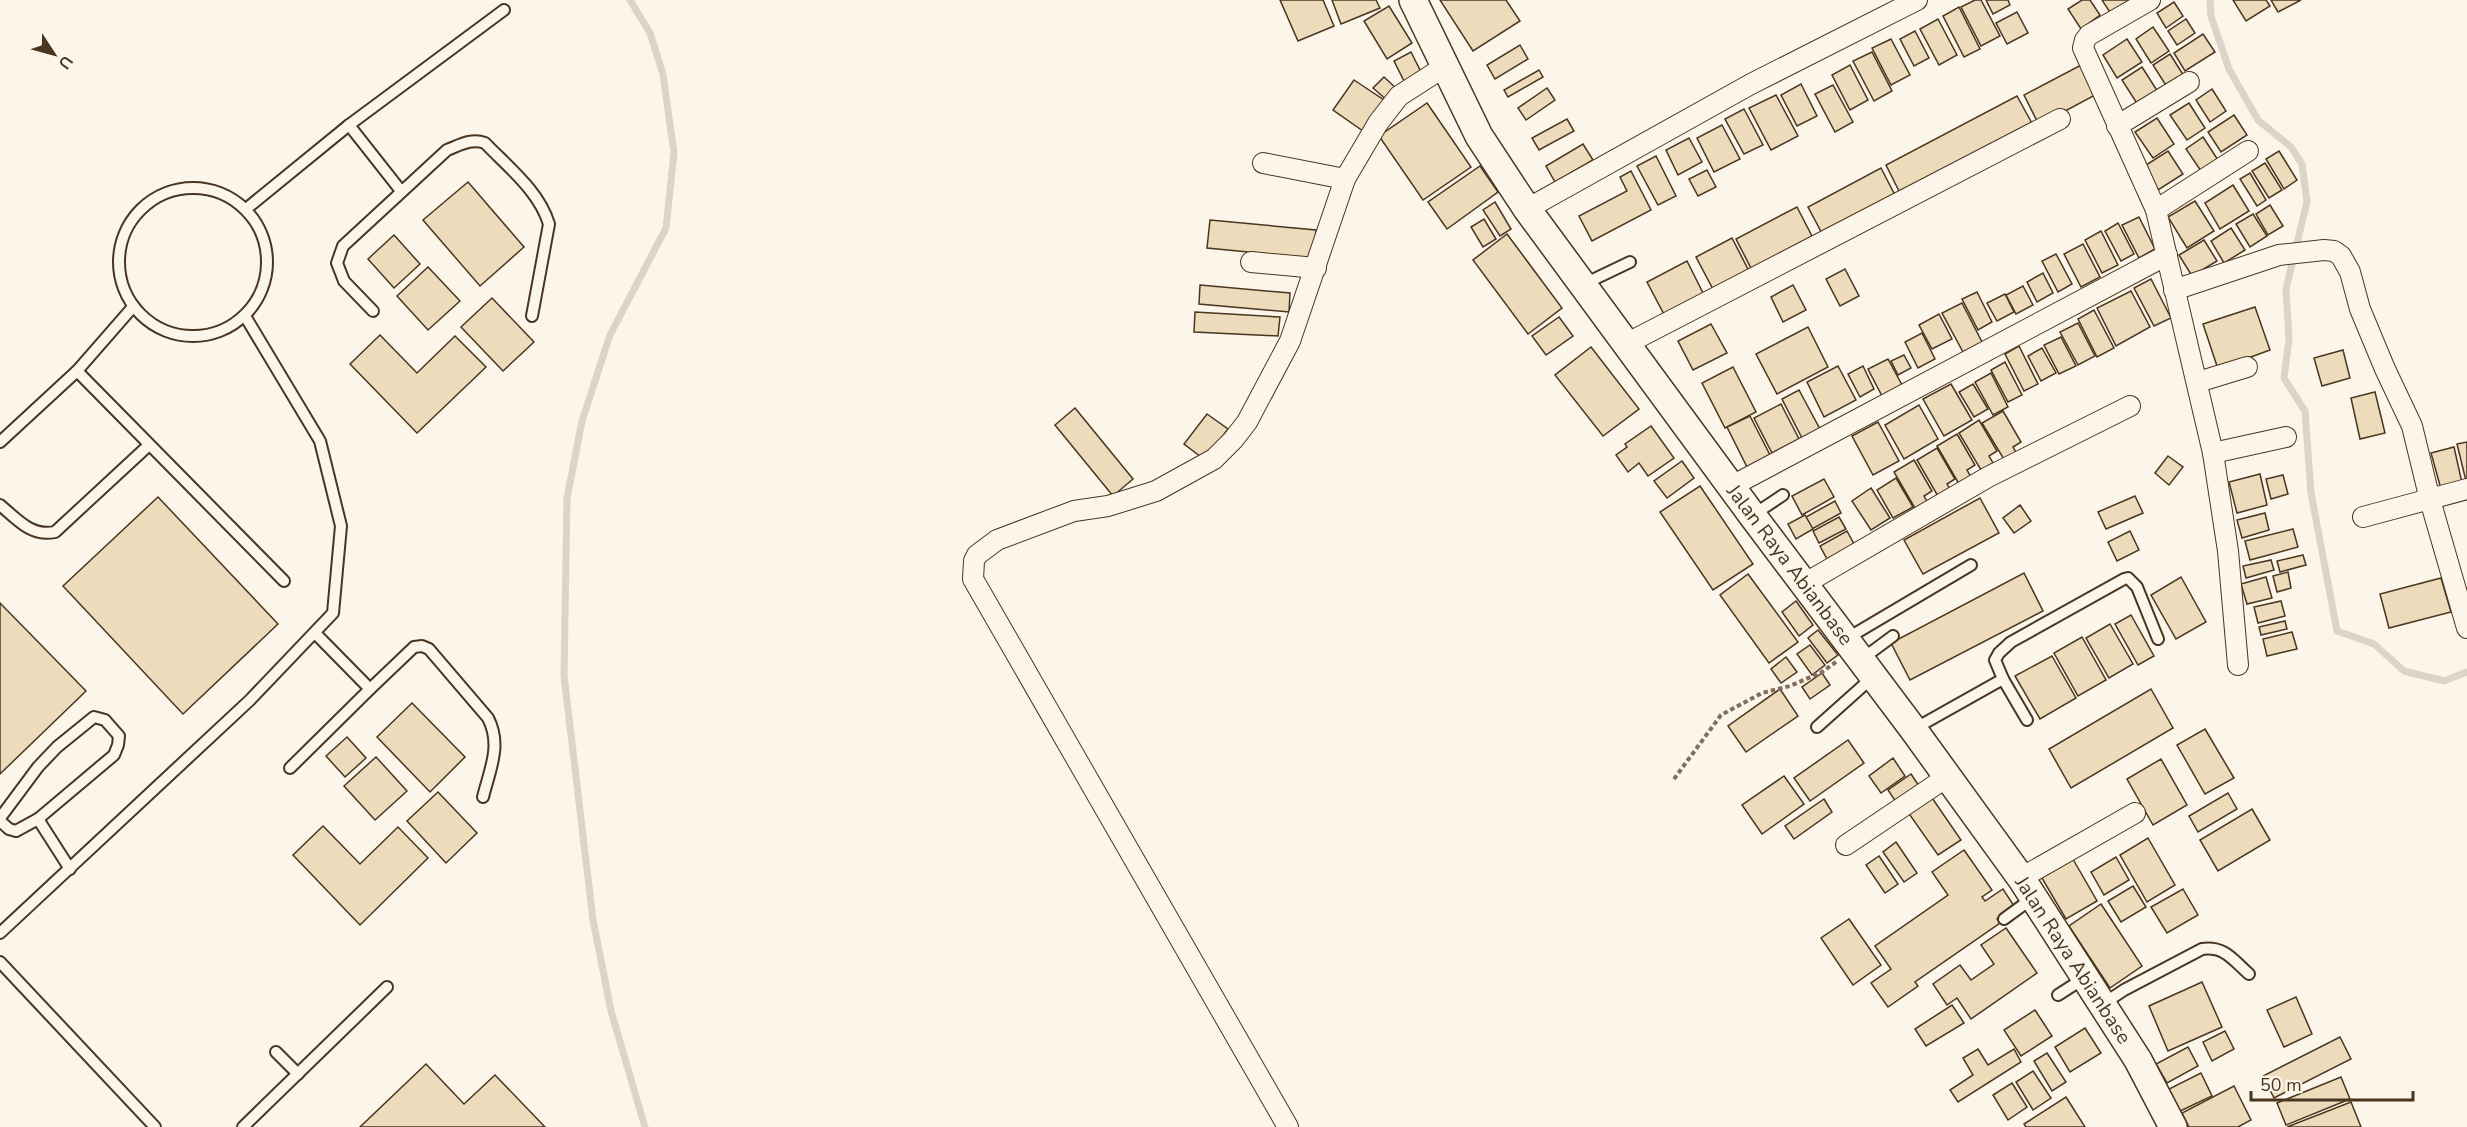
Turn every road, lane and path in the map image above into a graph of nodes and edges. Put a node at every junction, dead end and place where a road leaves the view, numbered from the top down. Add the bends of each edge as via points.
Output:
1 (1413, 0) edge
2 (1917, 0) edge
3 (2150, 0) edge
4 (504, 10) dead end
5 (1444, 67) junction
6 (2189, 82) dead end
7 (2060, 120) dead end
8 (349, 125) junction
9 (2117, 126) junction
10 (2248, 151) dead end
11 (1263, 163) dead end
12 (1345, 179) junction
13 (401, 191) junction
14 (246, 209) junction
15 (1527, 209) junction
16 (2156, 210) junction
17 (2167, 255) junction
18 (1251, 262) dead end
19 (1630, 262) dead end
20 (1316, 268) junction
21 (1582, 285) junction
22 (2174, 290) junction
23 (132, 308) junction
24 (373, 311) dead end
25 (245, 316) junction
26 (532, 316) dead end
27 (1626, 344) junction
28 (2247, 367) dead end
29 (77, 371) junction
30 (2198, 382) junction
31 (2130, 406) dead end
32 (2286, 437) dead end
33 (0, 442) edge
34 (149, 445) junction
35 (2213, 453) junction
36 (1730, 487) junction
37 (2467, 489) edge
38 (1783, 495) dead end
39 (2430, 500) junction
40 (0, 505) edge
41 (1752, 515) junction
42 (2363, 517) dead end
43 (1971, 565) dead end
44 (284, 581) dead end
45 (1804, 584) junction
46 (2467, 628) edge
47 (315, 633) junction
48 (1893, 636) dead end
49 (2158, 639) dead end
50 (1859, 656) junction
51 (2238, 665) dead end
52 (2002, 679) junction
53 (370, 689) junction
54 (2026, 720) dead end
55 (1817, 727) dead end
56 (1914, 729) junction
57 (290, 768) dead end
58 (1947, 777) junction
59 (1674, 779) dead end
60 (483, 797) dead end
61 (2134, 813) dead end
62 (0, 819) edge
63 (38, 819) junction
64 (1846, 845) dead end
65 (70, 869) junction
66 (2027, 887) junction
67 (2004, 919) dead end
68 (0, 933) edge
69 (0, 962) edge
70 (2249, 974) dead end
71 (2086, 977) junction
72 (387, 987) dead end
73 (2058, 995) dead end
74 (2103, 1004) junction
75 (276, 1052) dead end
76 (298, 1074) junction
77 (155, 1127) edge
78 (243, 1127) edge
79 (1288, 1127) edge
80 (2173, 1127) edge

1 - 5 main road, Jalan Raya Abianbase
2 - 15 street via 1751,84
3 - 9 street via 2085,40 2083,48
4 - 8 lane
5 - 12 street via 1399,96
5 - 15 main road, Jalan Raya Abianbase via 1479,136
6 - 9 street
7 - 27 street
8 - 13 lane
8 - 14 lane
9 - 16 street
10 - 16 street
11 - 12 street
12 - 20 street
13 - 24 lane via 343,246 337,263 344,281
13 - 26 lane via 447,150 466,142 485,143 534,194 549,224
14 - 23 lane via 207,188 162,193 129,222 117,266
14 - 25 lane via 266,243 265,282
15 - 21 main road, Jalan Raya Abianbase
16 - 17 street
17 - 22 street
17 - 36 street
18 - 20 street
19 - 21 lane
20 - 79 street via 1290,341 1247,422 1214,459 1156,491 1108,506 1074,511 997,540 974,561 973,579
21 - 27 main road, Jalan Raya Abianbase
22 - 30 street
22 - 39 street via 2279,255 2324,250 2341,256 2412,426
23 - 25 lane via 165,333 208,336
23 - 29 lane
25 - 47 lane via 320,441 341,526 333,613
27 - 36 main road, Jalan Raya Abianbase
28 - 30 street
29 - 33 lane
29 - 34 lane
30 - 35 street
31 - 45 street via 1988,477
32 - 35 street
34 - 40 lane via 55,532 30,531
34 - 44 lane
35 - 51 street via 2228,551
36 - 41 main road, Jalan Raya Abianbase
37 - 39 street
38 - 41 lane
39 - 42 street
39 - 46 street
41 - 45 main road, Jalan Raya Abianbase
43 - 50 lane
45 - 50 main road, Jalan Raya Abianbase
47 - 53 lane
47 - 65 lane via 250,700
48 - 50 lane
49 - 52 lane via 2137,587 2124,579 2011,642 1995,660
50 - 55 lane
50 - 56 main road, Jalan Raya Abianbase
50 - 59 path via 1790,686 1762,693 1721,715
52 - 54 lane
52 - 56 lane
53 - 57 lane
53 - 60 lane via 414,647 429,649 495,731 496,745
56 - 58 main road, Jalan Raya Abianbase
58 - 64 street
58 - 66 main road, Jalan Raya Abianbase
61 - 66 street
62 - 63 lane via 16,831
62 - 63 lane via 57,747 94,717 105,720 119,736 114,755
63 - 65 lane
65 - 68 lane
66 - 67 lane
66 - 71 main road, Jalan Raya Abianbase
69 - 77 lane
70 - 74 lane via 2221,950 2202,949
71 - 73 lane
71 - 74 main road, Jalan Raya Abianbase
72 - 76 lane
74 - 80 main road, Jalan Raya Abianbase
75 - 76 lane
76 - 78 lane

